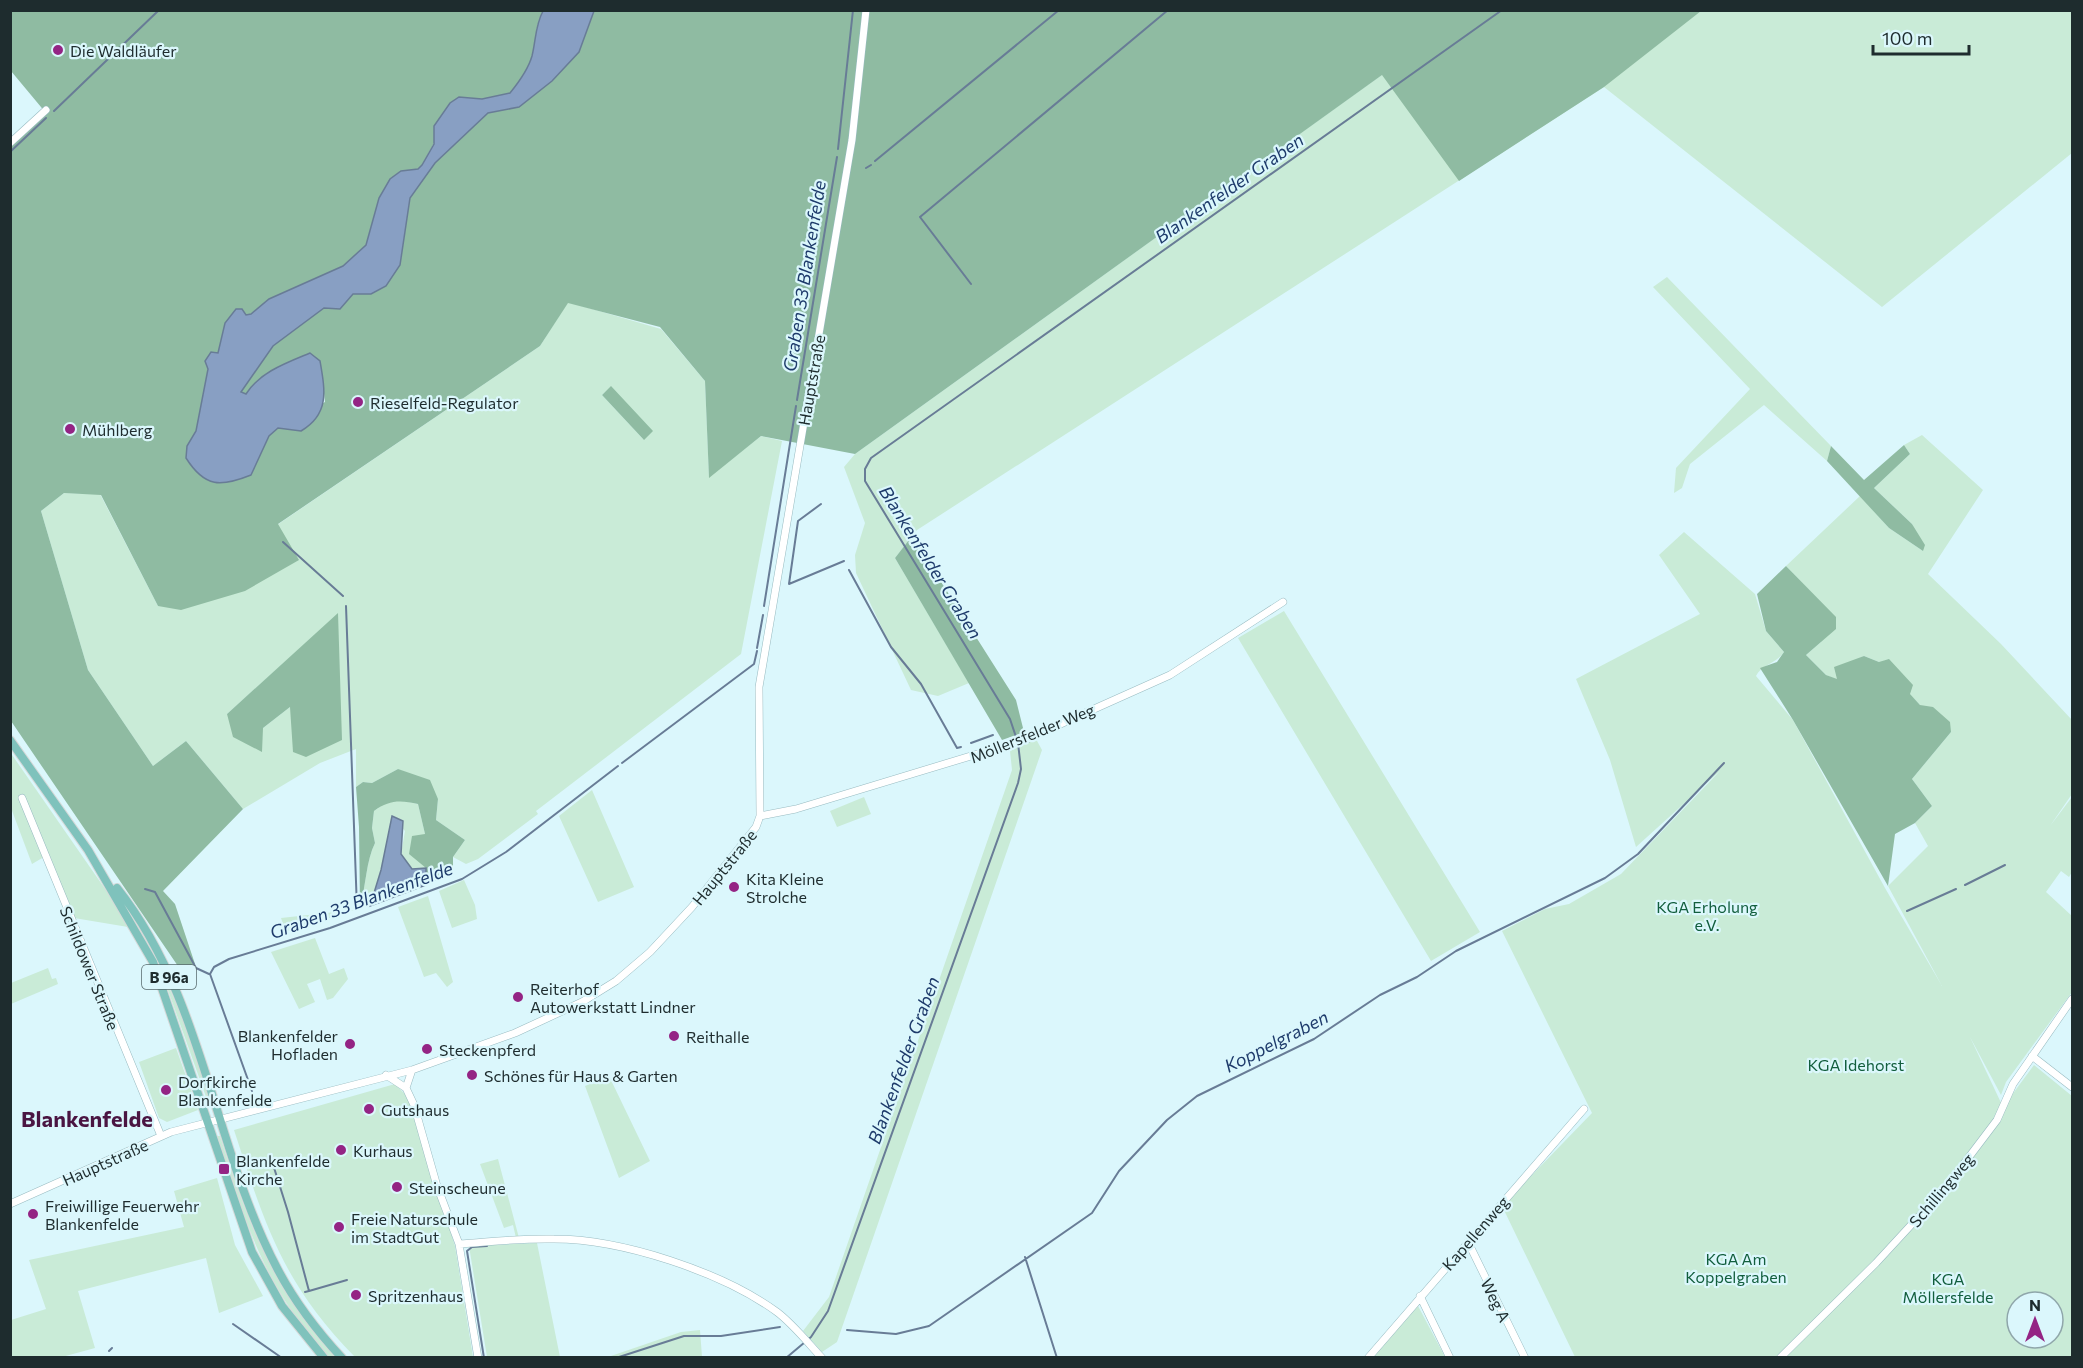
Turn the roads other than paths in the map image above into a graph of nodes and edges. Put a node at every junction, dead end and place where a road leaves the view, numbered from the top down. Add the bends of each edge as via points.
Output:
1 (866, 10) edge
2 (46, 110) dead end
3 (10, 143) edge
4 (1283, 602) dead end
5 (10, 740) edge
6 (21, 798) dead end
7 (760, 816) junction
8 (88, 850) junction
9 (2073, 999) edge
10 (2032, 1056) junction
11 (412, 1070) junction
12 (386, 1075) junction
13 (2073, 1087) edge
14 (406, 1088) junction
15 (1584, 1109) dead end
16 (221, 1119) junction
17 (208, 1122) junction
18 (161, 1136) junction
19 (10, 1204) edge
20 (1468, 1242) junction
21 (459, 1244) junction
22 (1420, 1296) junction
23 (324, 1358) edge
24 (342, 1358) edge
25 (478, 1358) edge
26 (822, 1358) edge
27 (1368, 1358) edge
28 (1450, 1358) edge
29 (1525, 1358) edge
30 (1780, 1358) edge

1 - 7 street, Hauptstraße via 852,140 759,687
2 - 3 street
4 - 7 street, Möllersfelder Weg via 1170,675 1027,739 796,809
5 - 8 main road, B 96a
6 - 18 street, Schildower Straße
7 - 11 street, Hauptstraße via 755,828 692,907 616,981 548,1019
8 - 16 main road, B 96a via 125,899 170,980
8 - 17 main road, B 96a via 153,962
9 - 10 street, Schillingweg
10 - 13 street
10 - 30 street, Schillingweg via 2013,1084 1997,1120 1947,1186
11 - 12 street, Hauptstraße
11 - 14 street
12 - 14 street
12 - 16 street, Hauptstraße
14 - 21 street
15 - 20 street, Kapellenweg
16 - 17 street, Hauptstraße
16 - 24 main road, B 96a via 241,1183 272,1258 304,1313
17 - 18 street, Hauptstraße
17 - 23 main road, B 96a via 243,1227 265,1278 292,1320
18 - 19 street, Hauptstraße
20 - 22 street, Kapellenweg
20 - 29 street, Weg A
21 - 25 street
21 - 26 street via 553,1239 589,1242 709,1273 777,1312
22 - 27 street, Kapellenweg
22 - 28 street

